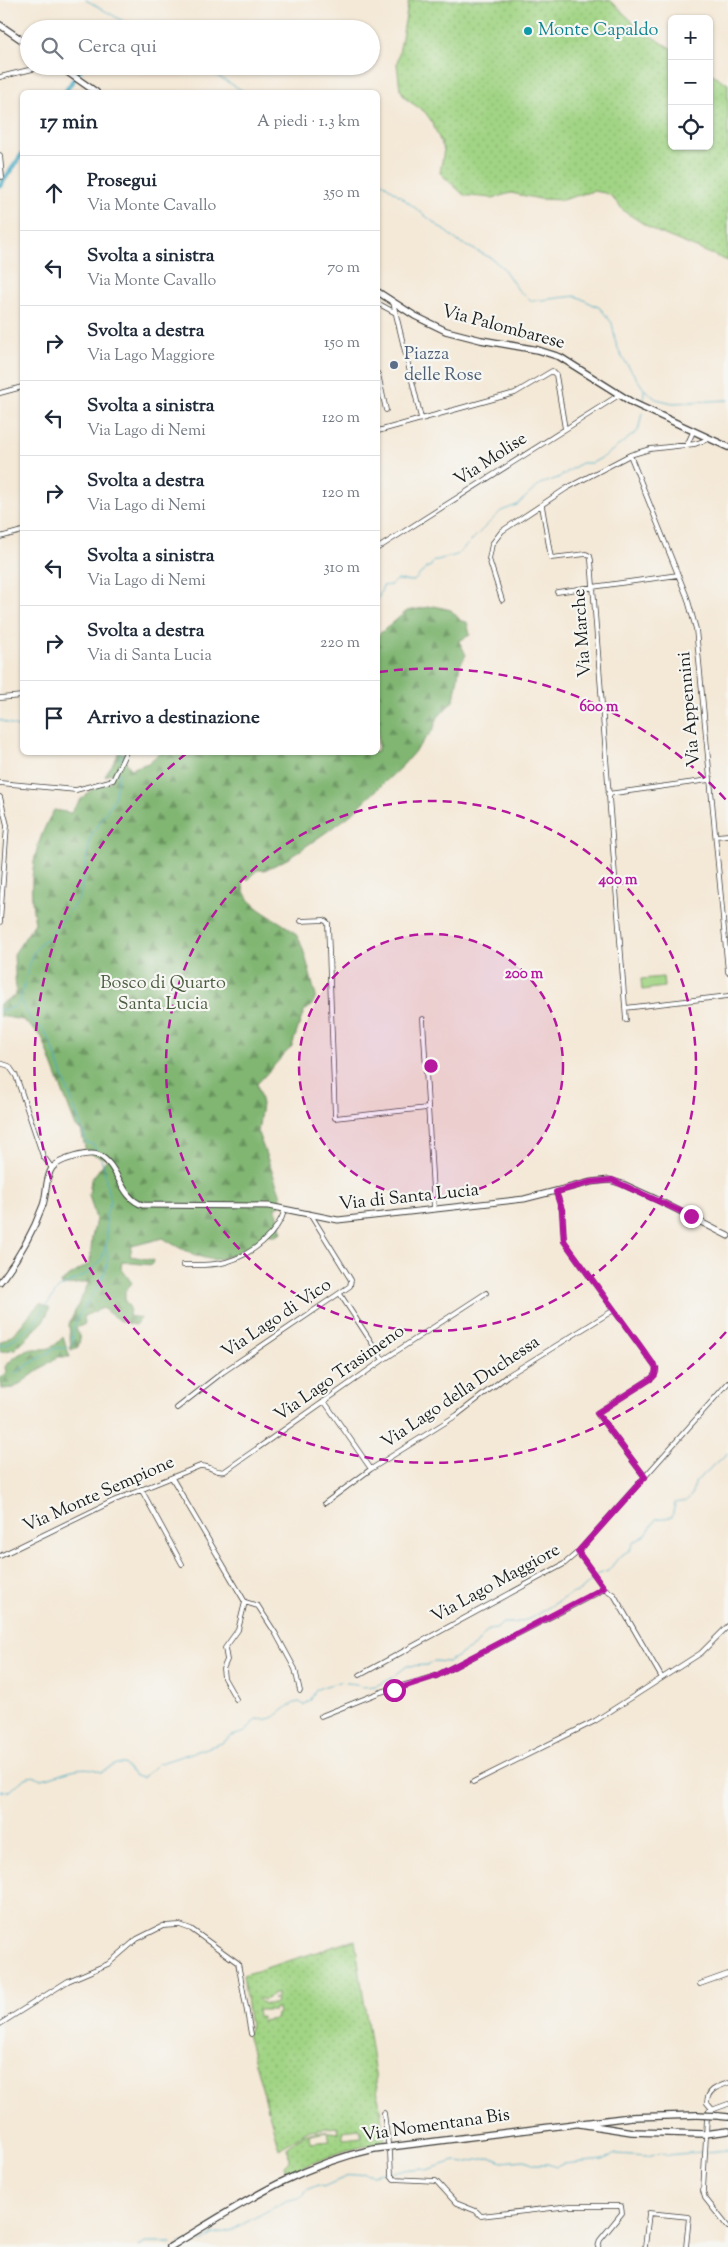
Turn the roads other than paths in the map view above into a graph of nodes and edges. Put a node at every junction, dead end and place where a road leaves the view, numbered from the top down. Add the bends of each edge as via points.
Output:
1 (0, 25) edge
2 (20, 39) edge
3 (20, 72) edge
4 (72, 75) edge
5 (0, 77) edge
6 (87, 89) edge
7 (0, 155) edge
8 (2, 177) dead end
9 (380, 294) edge
10 (393, 302) junction
11 (380, 306) edge
12 (394, 312) junction
13 (380, 383) edge
14 (20, 388) edge
15 (0, 393) edge
16 (619, 395) junction
17 (386, 410) dead end
18 (421, 418) junction
19 (565, 429) junction
20 (380, 430) edge
21 (693, 432) junction
22 (708, 439) junction
23 (686, 445) junction
24 (728, 447) edge
25 (630, 455) junction
26 (542, 506) junction
27 (20, 531) edge
28 (0, 536) edge
29 (380, 547) edge
30 (678, 575) junction
31 (593, 585) junction
32 (557, 592) dead end
33 (502, 600) dead end
34 (20, 696) edge
35 (0, 698) edge
36 (125, 755) edge
37 (709, 780) junction
38 (0, 783) edge
39 (608, 794) junction
40 (0, 797) edge
41 (728, 835) edge
42 (716, 836) junction
43 (301, 921) dead end
44 (0, 922) edge
45 (728, 972) edge
46 (728, 996) edge
47 (625, 1008) junction
48 (422, 1019) dead end
49 (626, 1020) dead end
50 (0, 1063) edge
51 (427, 1108) junction
52 (52, 1168) junction
53 (556, 1192) junction
54 (285, 1209) junction
55 (434, 1209) junction
56 (311, 1215) junction
57 (728, 1236) edge
58 (183, 1265) dead end
59 (0, 1282) edge
60 (486, 1293) dead end
61 (340, 1294) junction
62 (614, 1310) junction
63 (383, 1360) junction
64 (728, 1383) edge
65 (324, 1401) junction
66 (177, 1408) dead end
67 (211, 1467) joint
68 (372, 1469) junction
69 (645, 1477) junction
70 (172, 1478) junction
71 (141, 1489) junction
72 (325, 1503) dead end
73 (578, 1552) junction
74 (0, 1556) edge
75 (182, 1564) dead end
76 (604, 1588) junction
77 (245, 1602) junction
78 (728, 1626) edge
79 (360, 1675) dead end
80 (662, 1678) junction
81 (300, 1691) dead end
82 (236, 1699) dead end
83 (321, 1716) dead end
84 (473, 1782) dead end
85 (728, 1974) edge
86 (700, 1984) dead end
87 (0, 2024) edge
88 (251, 2034) dead end
89 (728, 2083) edge
90 (728, 2104) edge
91 (712, 2109) junction
92 (384, 2113) dead end
93 (728, 2117) edge
94 (573, 2123) junction
95 (728, 2131) edge
96 (705, 2134) junction
97 (388, 2143) dead end
98 (390, 2152) dead end
99 (728, 2227) edge
100 (170, 2247) edge
101 (598, 2247) edge
102 (645, 2247) edge
103 (686, 2247) edge

1 - 2 main road
3 - 5 street
4 - 6 main road
7 - 8 street
9 - 10 main road, Via Palombarese
10 - 12 street
10 - 16 main road, Via Palombarese via 446,331 560,357
11 - 12 street
12 - 18 street
13 - 17 street
14 - 15 street
16 - 19 street, Via Molise
16 - 21 main road, Via Palombarese
18 - 19 street via 515,393 554,371
18 - 20 street
19 - 29 street, Via Molise
21 - 22 main road, Via Palombarese
21 - 23 street
22 - 23 street
22 - 24 main road, Via Palombarese
23 - 25 street
25 - 26 street via 571,486
25 - 30 street, Via Appennini
26 - 31 street, Via Marche via 550,557 589,555
26 - 33 street via 502,531 490,548 490,569
27 - 28 street
30 - 31 street
30 - 37 street, Via Appennini via 698,629
31 - 32 street
31 - 39 street, Via Marche
34 - 35 street
36 - 38 street via 113,780 76,790
37 - 39 street
37 - 42 street, Via Appennini
39 - 47 street, Via Marche
40 - 44 street via 7,825
41 - 42 street
42 - 45 street, Via Appennini
43 - 51 street via 324,920 328,923 336,1118
46 - 47 street
47 - 49 street, Via Marche
48 - 51 street
50 - 52 street via 9,1066 16,1076 43,1156
51 - 55 street
52 - 54 street, Via di Santa Lucia via 64,1160 99,1156 132,1200 140,1205 269,1206
52 - 59 street via 36,1220
53 - 55 street, Via di Santa Lucia
53 - 57 street, Via di Santa Lucia via 591,1182 616,1181
53 - 62 street via 562,1210 564,1241
54 - 56 street, Via di Santa Lucia
54 - 58 street via 275,1230 244,1255 223,1263
55 - 56 street, Via di Santa Lucia via 342,1220
56 - 61 street, Via Lago di Vico via 351,1280 350,1286
60 - 63 street, Via Lago Trasimeno
61 - 63 street
61 - 66 street, Via Lago di Vico via 222,1372
62 - 68 street, Via Lago della Duchessa via 507,1376 457,1415
62 - 69 street via 655,1366 656,1372 652,1378 597,1413
63 - 65 street, Via Lago Trasimeno
64 - 69 street, Via Lago Maggiore
65 - 67 street, Via Lago Trasimeno via 225,1470 219,1472
65 - 68 street
67 - 70 street, Via Monte Sempione via 200,1466
68 - 72 street, Via Lago della Duchessa
69 - 73 street, Via Lago Maggiore
70 - 71 street, Via Monte Sempione
70 - 77 street
71 - 74 street, Via Monte Sempione
71 - 75 street
73 - 76 street
73 - 79 street, Via Lago Maggiore via 554,1571
76 - 80 street via 614,1596
76 - 83 street via 436,1676
77 - 81 street via 258,1606 276,1634 295,1669
77 - 82 street via 238,1630 224,1648 227,1660 224,1678
78 - 80 street via 703,1651
80 - 84 street via 595,1721
85 - 86 street
87 - 88 street via 68,1981 108,1964 150,1931 175,1925 194,1930 238,1963
89 - 91 street via 708,2094 707,2103
90 - 91 street
91 - 96 street via 708,2113
92 - 97 street
93 - 94 main road, Via Nomentana Bis, bridge via 631,2117
94 - 96 main road via 626,2132
94 - 100 main road, Via Nomentana Bis via 384,2147 342,2156 294,2175
95 - 96 main road
96 - 99 street via 704,2195
98 - 101 street via 394,2179 436,2181 456,2203 484,2216 570,2206 620,2206 622,2213
102 - 103 street via 648,2213 689,2217

